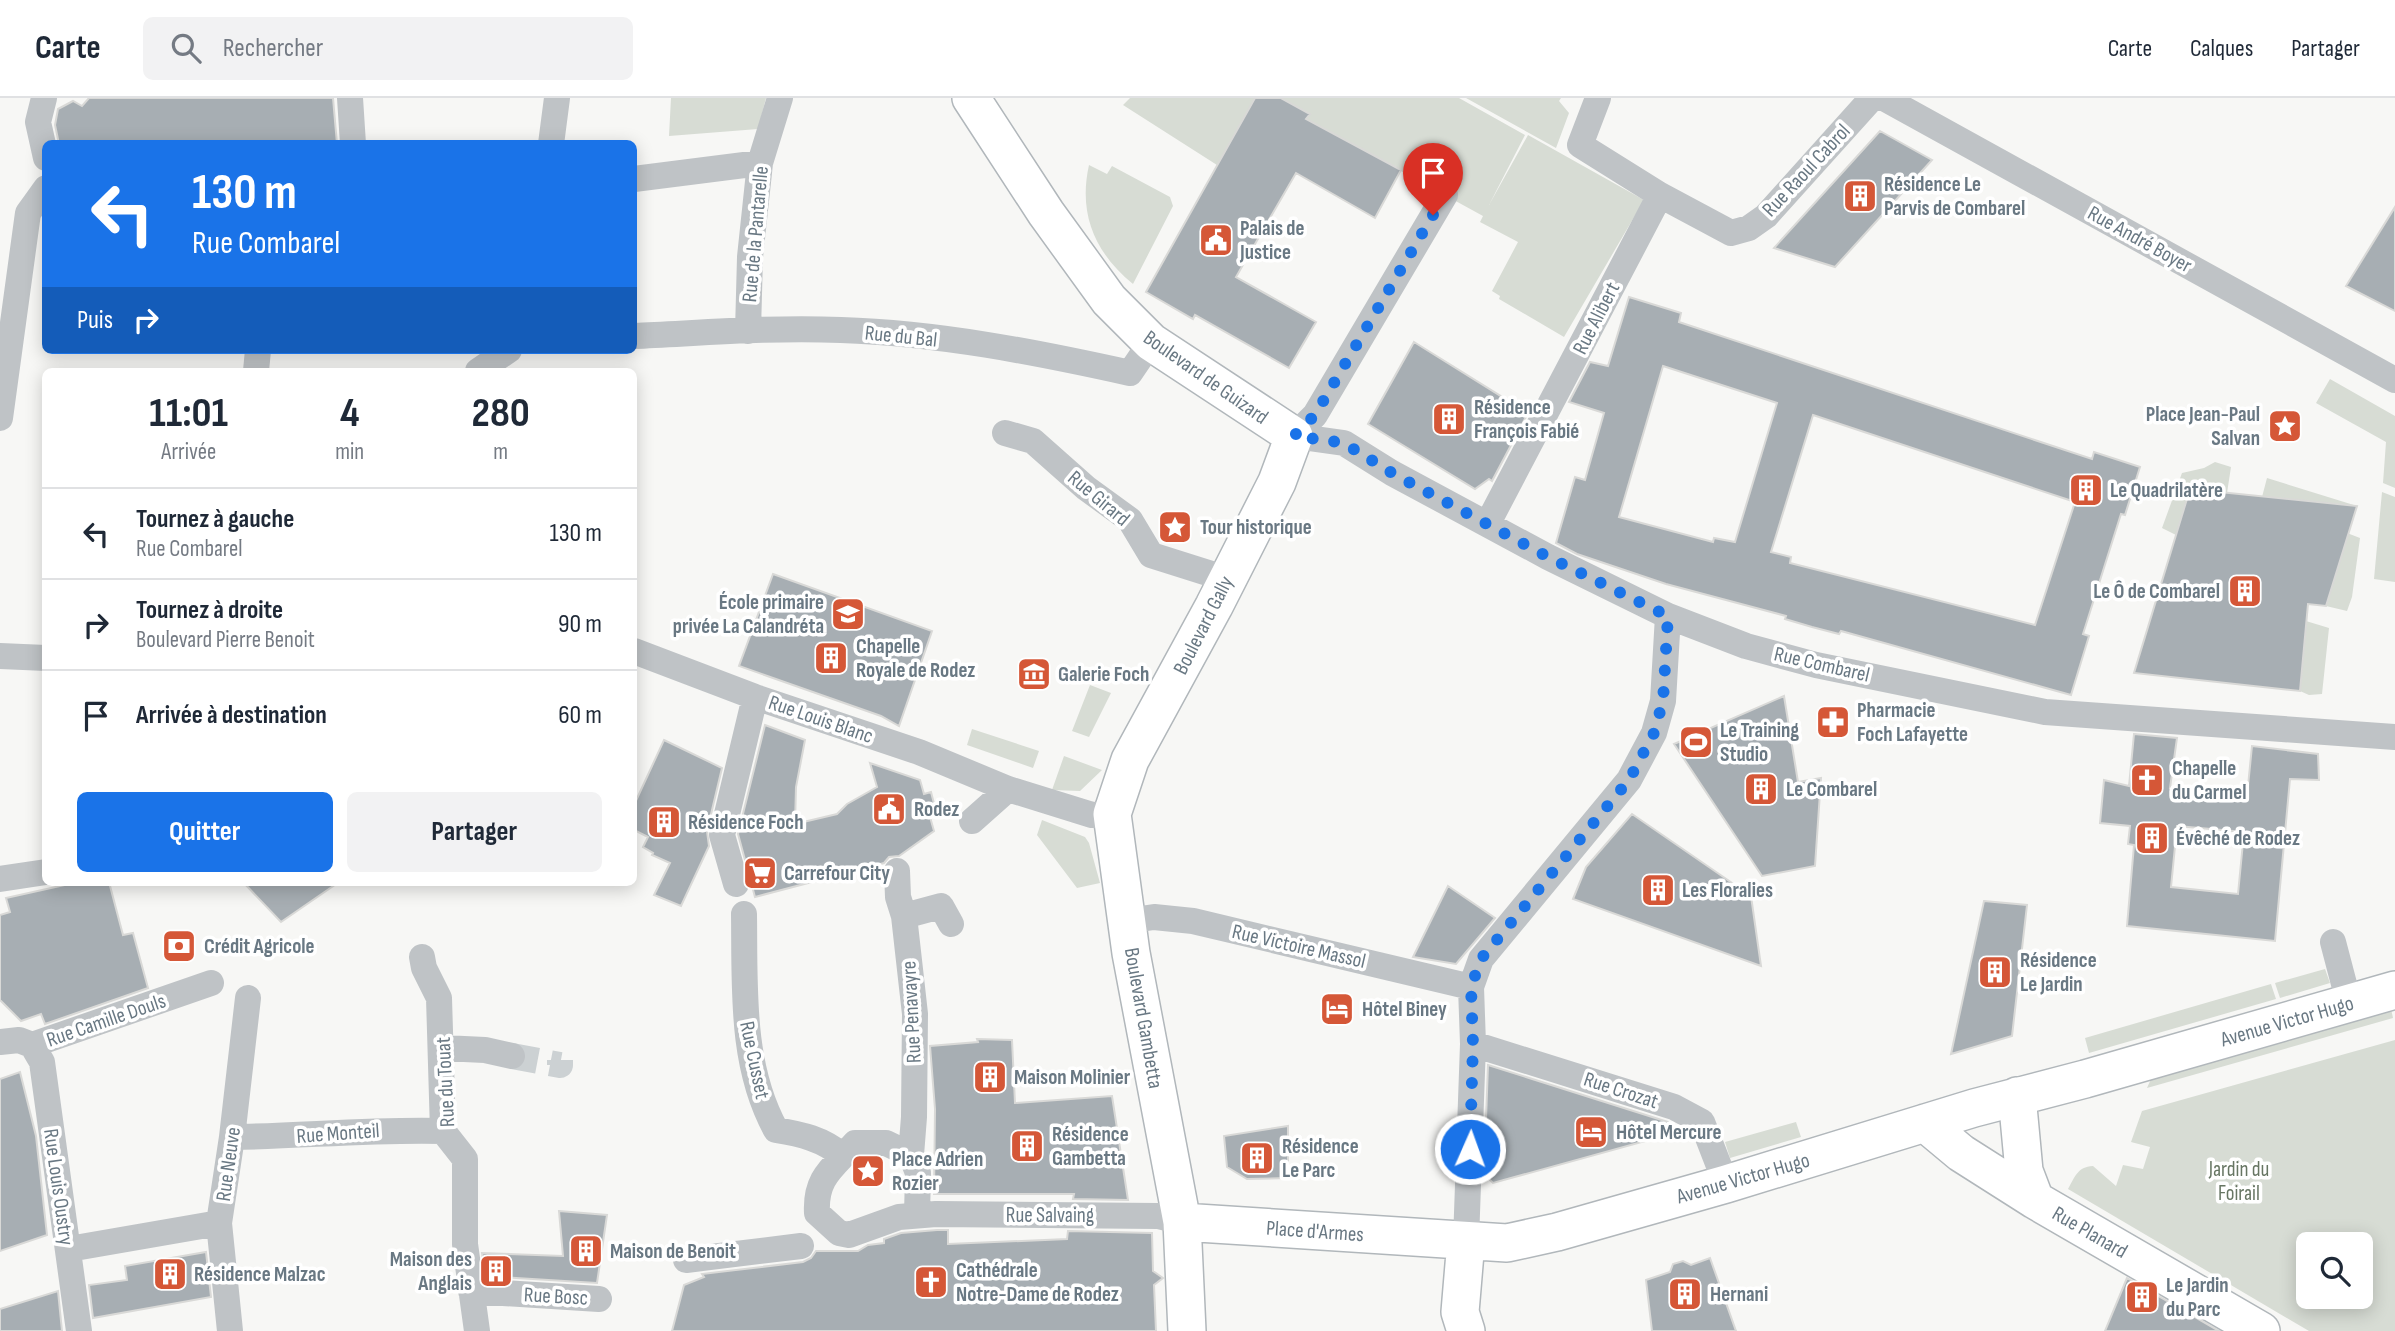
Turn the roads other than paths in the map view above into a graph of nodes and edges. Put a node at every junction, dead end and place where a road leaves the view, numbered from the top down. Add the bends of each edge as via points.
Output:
1 (44, 98) edge
2 (350, 98) edge
3 (557, 98) edge
4 (780, 98) edge
5 (971, 98) edge
6 (1598, 98) edge
7 (1872, 98) edge
8 (1884, 98) edge
9 (42, 140) edge
10 (353, 140) edge
11 (552, 140) edge
12 (760, 163) junction
13 (637, 178) edge
14 (42, 194) edge
15 (1445, 195) dead end
16 (1660, 195) junction
17 (748, 331) junction
18 (637, 335) edge
19 (1151, 342) junction
20 (503, 354) edge
21 (482, 368) edge
22 (2395, 380) edge
23 (0, 418) edge
24 (1005, 433) dead end
25 (1294, 436) junction
26 (1488, 523) junction
27 (1227, 579) junction
28 (1668, 616) junction
29 (637, 652) edge
30 (0, 656) edge
31 (42, 658) edge
32 (755, 697) junction
33 (2395, 737) edge
34 (1008, 789) junction
35 (1112, 814) junction
36 (972, 821) dead end
37 (897, 870) dead end
38 (42, 873) edge
39 (0, 879) edge
40 (736, 884) dead end
41 (744, 914) dead end
42 (904, 916) junction
43 (1127, 921) junction
44 (951, 924) dead end
45 (2333, 942) dead end
46 (422, 957) dead end
47 (211, 983) dead end
48 (1471, 987) junction
49 (2395, 990) edge
50 (248, 998) dead end
51 (2348, 1003) junction
52 (0, 1042) edge
53 (1473, 1044) junction
54 (32, 1045) junction
55 (443, 1048) junction
56 (512, 1056) tunnel mouth
57 (2017, 1096) junction
58 (1925, 1123) junction
59 (443, 1130) junction
60 (232, 1137) junction
61 (911, 1155) junction
62 (843, 1156) junction
63 (1726, 1184) junction
64 (2035, 1200) junction
65 (918, 1215) junction
66 (1182, 1222) junction
67 (219, 1223) junction
68 (1466, 1241) junction
69 (801, 1246) dead end
70 (68, 1249) junction
71 (686, 1260) dead end
72 (471, 1291) junction
73 (599, 1299) dead end
74 (79, 1331) edge
75 (230, 1331) edge
76 (477, 1331) edge
77 (1187, 1331) edge
78 (1466, 1331) edge
79 (2261, 1331) edge

1 - 9 street via 38,122
2 - 10 street
3 - 11 street
4 - 12 street, Rue de la Pantarelle
5 - 19 main road, Boulevard de Guizard via 1109,300
6 - 16 street via 1580,145
7 - 16 street, Rue Raoul Cabrol via 1766,216 1749,228 1731,233
8 - 22 street, Rue André Boyer
12 - 13 street
12 - 17 street, Rue de la Pantarelle
14 - 23 street via 28,213
15 - 25 street via 1315,415
16 - 26 street, Rue Alibert
17 - 18 street, Rue du Bal
17 - 19 street, Rue du Bal via 841,330 920,336 1029,351 1129,373
19 - 25 main road, Boulevard de Guizard
20 - 21 street
24 - 27 street, Rue Girard via 1033,442 1132,522 1151,555
25 - 26 street, Rue Combarel via 1344,443
25 - 27 main road, Boulevard Gally via 1277,482
26 - 28 street, Rue Combarel
27 - 35 main road, Boulevard Gally via 1130,760
28 - 33 street, Rue Combarel via 1746,646 1816,665 2045,712
28 - 48 street via 1666,685 1654,733 1629,780 1481,959
29 - 32 street, Rue Louis Blanc
30 - 31 street
32 - 34 street, Rue Louis Blanc via 919,752
32 - 40 street via 722,835
34 - 35 street, Rue Louis Blanc via 1092,815
34 - 36 street
35 - 43 main road, Boulevard Gambetta
37 - 42 street, Rue Penavayre
38 - 39 street
41 - 62 street, Rue Cusset via 744,1006 756,1081 768,1116 776,1130 829,1144
42 - 44 street via 941,906
42 - 61 street, Rue Penavayre via 915,1014
43 - 48 street, Rue Victoire Massol via 1154,916 1193,921
43 - 66 main road, Boulevard Gambetta
45 - 51 street
46 - 55 street, Rue du Touat via 439,998
47 - 54 street, Rue Camille Douls
48 - 53 street
49 - 51 main road, Avenue Victor Hugo
50 - 60 street, Rue Neuve
51 - 57 main road, Avenue Victor Hugo
52 - 54 street, Rue Camille Douls via 19,1040
53 - 63 street, Rue Crozat via 1544,1064 1702,1122
53 - 68 street
54 - 70 street, Rue Louis Oustry via 42,1062
55 - 56 street
55 - 59 street, Rue du Touat
57 - 58 main road, Avenue Victor Hugo
57 - 64 main road via 2024,1171
58 - 63 main road, Avenue Victor Hugo
58 - 64 main road, Rue Planard via 1961,1153
59 - 60 street, Rue Monteil
59 - 72 street, Rue du Touat via 465,1159 465,1244
60 - 67 street, Rue Neuve
61 - 62 street via 870,1141 855,1143
61 - 65 street via 918,1173
62 - 65 street via 821,1180 816,1196 817,1213 839,1233 849,1235
63 - 68 main road, Avenue Victor Hugo via 1507,1243
64 - 79 main road, Rue Planard
65 - 66 street, Rue Salvaing via 1158,1216
66 - 68 main road, Place d'Armes
66 - 77 main road
67 - 70 street
67 - 75 street, Rue Neuve
68 - 78 main road via 1460,1312
69 - 71 street
70 - 74 street, Rue Louis Oustry
72 - 73 street, Rue Bosc
72 - 76 street, Rue du Touat

